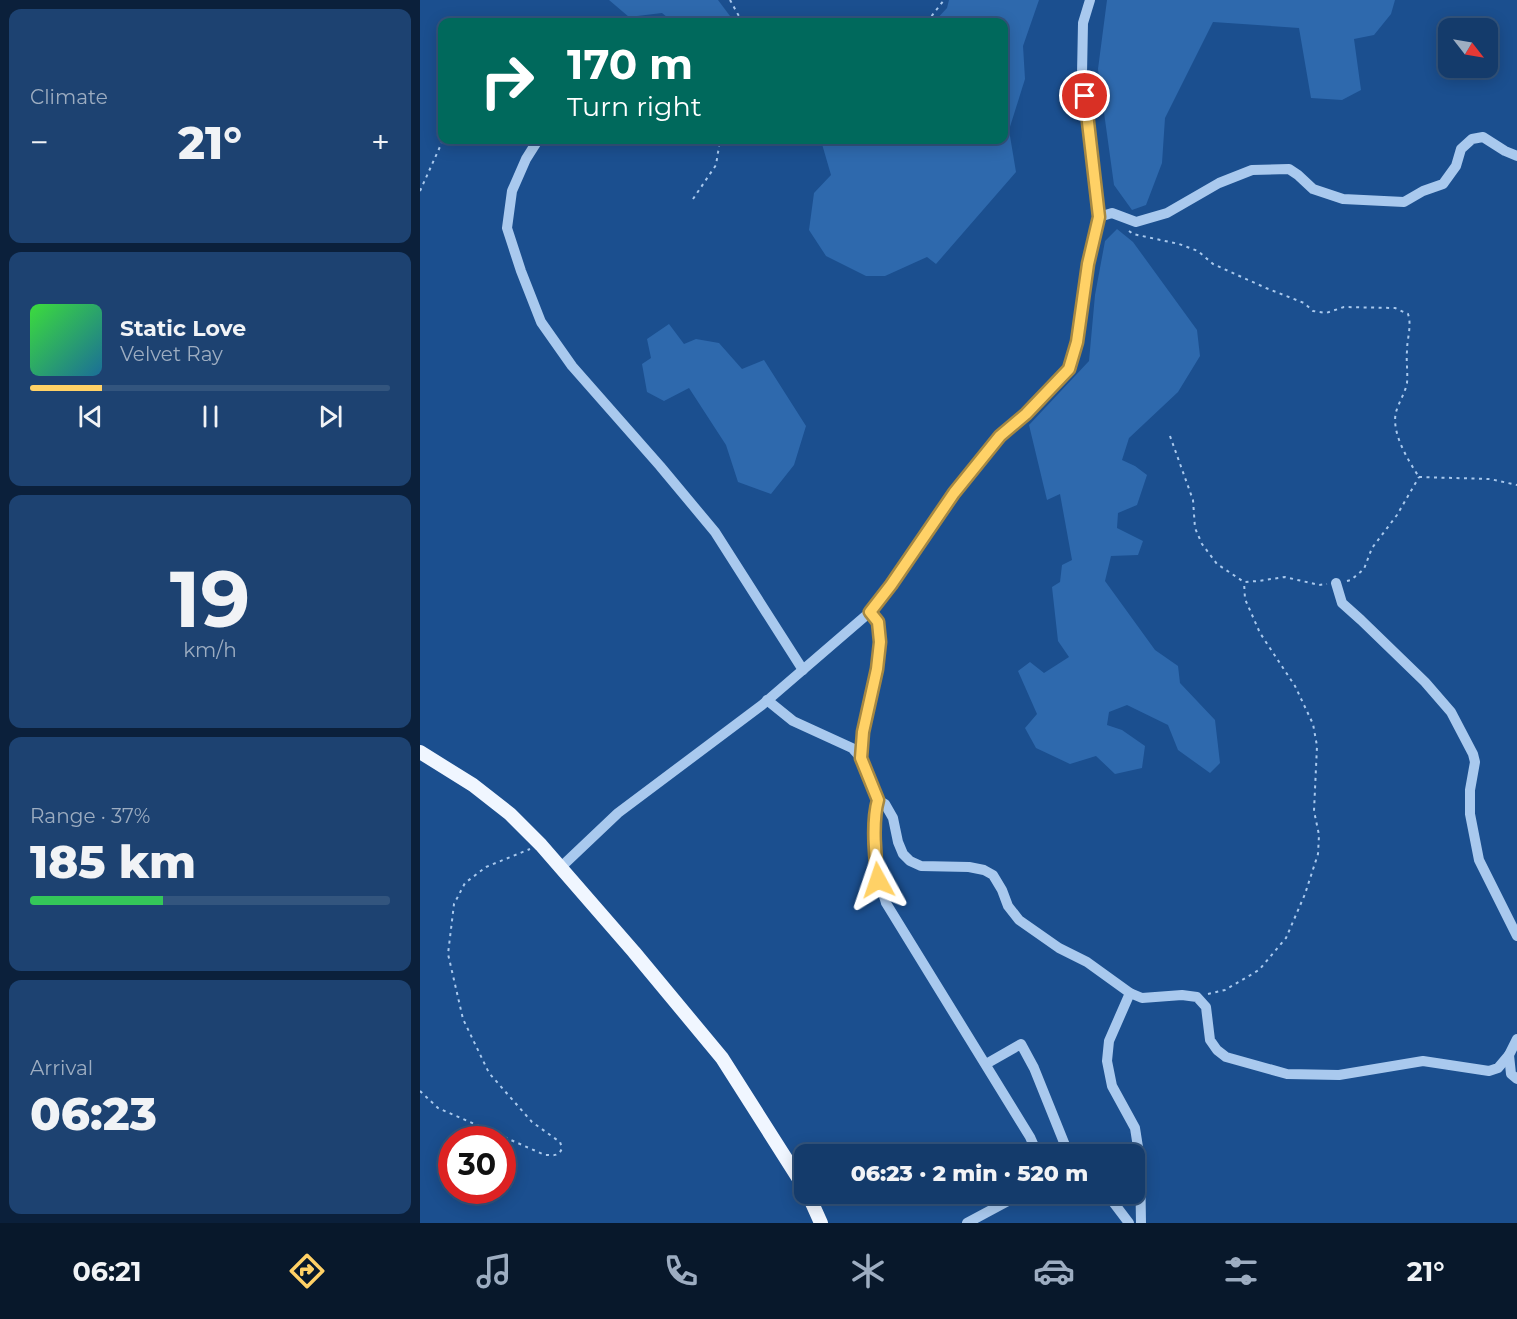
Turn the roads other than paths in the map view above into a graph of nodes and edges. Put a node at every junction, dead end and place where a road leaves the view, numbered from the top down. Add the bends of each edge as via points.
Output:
1 (1090, 0) edge
2 (535, 144) edge
3 (1517, 156) edge
4 (1099, 217) junction
5 (1336, 583) road end
6 (870, 612) junction
7 (802, 670) junction
8 (767, 700) junction
9 (420, 752) edge
10 (861, 758) junction
11 (878, 800) junction
12 (560, 868) junction
13 (1517, 936) edge
14 (1130, 993) junction
15 (1517, 1038) edge
16 (1509, 1055) junction
17 (986, 1064) junction
18 (1517, 1079) edge
19 (1033, 1144) edge
20 (1065, 1144) edge
21 (794, 1171) edge
22 (812, 1204) edge
23 (1003, 1204) edge
24 (1115, 1204) edge
25 (821, 1223) edge
26 (967, 1223) edge
27 (1129, 1223) edge
28 (1141, 1223) edge

1 - 4 street via 1083,23 1082,74
2 - 7 street via 512,191 507,228 541,322 572,366 715,532
3 - 4 street via 1483,137 1472,139 1461,149 1456,166 1443,184 1404,202 1343,199 1313,189 1290,169 1252,170 1218,183 1167,213 1136,222 1112,213
4 - 6 street via 1069,369 1000,436 954,493
5 - 13 street via 1342,603 1425,682 1450,712 1473,754 1470,814 1479,860
6 - 7 street
6 - 10 street via 878,622 880,642
7 - 8 street
8 - 10 street via 793,721 852,748
8 - 12 street via 618,813
9 - 12 main road via 510,814
10 - 11 street
11 - 14 street via 893,818 898,842 909,861 921,866 969,867 993,875 1019,920
11 - 17 street via 875,862 886,903
12 - 21 main road via 722,1058
14 - 16 street via 1142,998 1197,997 1206,1007 1210,1040 1217,1050 1226,1057 1287,1074 1339,1075 1423,1061 1489,1071 1498,1068
14 - 28 street via 1109,1041 1107,1061 1112,1086 1135,1128
15 - 16 street
16 - 18 street via 1510,1074
17 - 19 street
17 - 20 street via 1021,1044
22 - 25 main road
23 - 26 street
24 - 27 street

